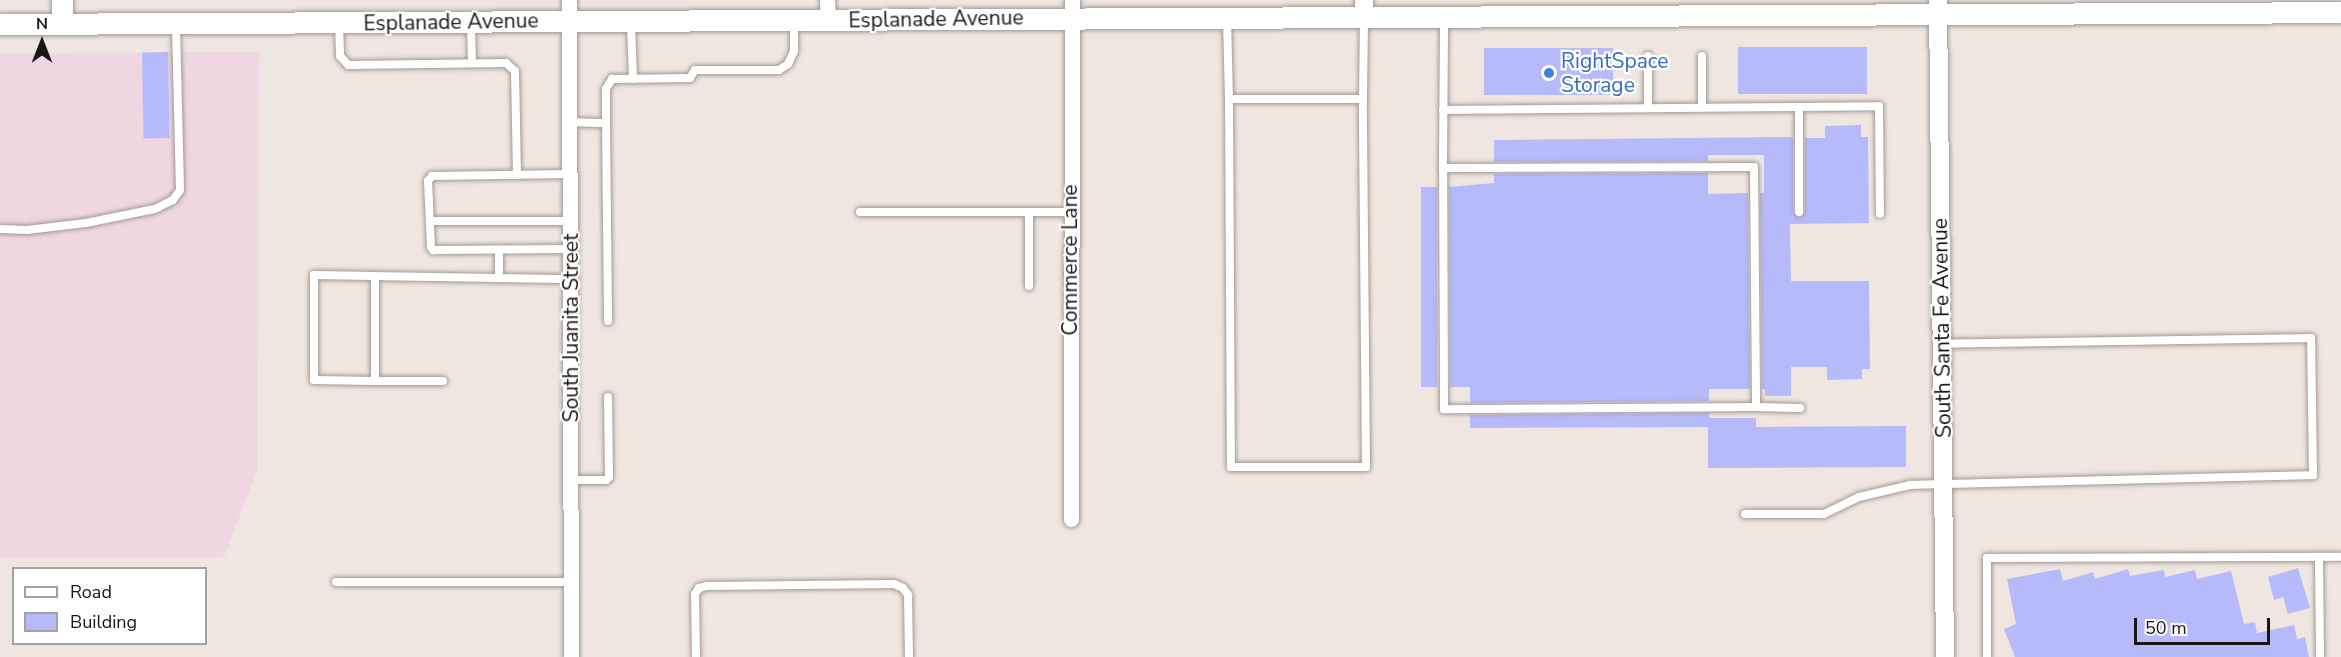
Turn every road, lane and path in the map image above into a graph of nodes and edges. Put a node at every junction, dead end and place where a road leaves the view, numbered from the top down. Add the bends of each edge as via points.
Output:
1 (62, 0) edge
2 (1938, 6) edge
3 (1562, 7) edge
4 (1364, 8) edge
5 (1071, 9) edge
6 (570, 10) edge
7 (827, 10) edge
8 (2341, 12) edge
9 (1444, 15) junction
10 (1227, 16) junction
11 (631, 20) junction
12 (794, 20) junction
13 (471, 21) junction
14 (339, 23) junction
15 (0, 24) edge
16 (62, 24) junction
17 (176, 24) junction
18 (1648, 56) dead end
19 (1702, 56) dead end
20 (472, 63) junction
21 (633, 79) junction
22 (1229, 99) junction
23 (1363, 99) junction
24 (1799, 106) junction
25 (1702, 107) junction
26 (1648, 108) junction
27 (1443, 110) junction
28 (570, 122) junction
29 (606, 123) junction
30 (1443, 168) junction
31 (570, 174) junction
32 (517, 175) junction
33 (860, 212) dead end
34 (1029, 212) junction
35 (1070, 212) junction
36 (1799, 212) dead end
37 (1880, 214) dead end
38 (430, 221) junction
39 (570, 221) junction
40 (0, 228) edge
41 (570, 249) junction
42 (500, 250) junction
43 (375, 276) junction
44 (500, 277) junction
45 (571, 279) junction
46 (1029, 286) dead end
47 (608, 321) dead end
48 (1942, 344) junction
49 (375, 381) junction
50 (443, 381) dead end
51 (608, 397) dead end
52 (1756, 407) junction
53 (1800, 408) dead end
54 (571, 480) junction
55 (1943, 483) junction
56 (1745, 514) dead end
57 (1071, 519) dead end
58 (2341, 557) edge
59 (2319, 558) junction
60 (336, 582) dead end
61 (571, 582) junction
62 (571, 657) edge
63 (696, 657) edge
64 (909, 657) edge
65 (1945, 657) edge
66 (1987, 657) edge
67 (2320, 657) edge

1 - 16 main road
2 - 3 main road, Esplanade Avenue
2 - 8 main road, Esplanade Avenue
2 - 48 street, South Santa Fe Avenue
3 - 9 main road, Esplanade Avenue
4 - 9 main road, Esplanade Avenue
4 - 10 main road, Esplanade Avenue
4 - 23 lane
5 - 7 main road, Esplanade Avenue
5 - 10 main road, Esplanade Avenue
5 - 35 street, Commerce Lane
6 - 11 main road, Esplanade Avenue
6 - 13 main road, Esplanade Avenue
6 - 28 street, South Juanita Street
7 - 12 main road, Esplanade Avenue
9 - 27 lane
10 - 22 lane
11 - 12 main road, Esplanade Avenue
11 - 21 lane
12 - 21 lane via 794,51 788,64 779,70 695,70 690,78
13 - 14 main road, Esplanade Avenue
13 - 20 lane
14 - 17 main road, Esplanade Avenue
14 - 20 lane via 340,56 348,65
15 - 16 main road, Esplanade Avenue
16 - 17 main road, Esplanade Avenue
17 - 40 lane via 180,190 173,200 147,211 86,223 27,230
18 - 26 lane
19 - 25 lane
20 - 32 lane via 506,63 515,71
21 - 29 lane via 612,79 606,89
22 - 23 lane
22 - 23 lane via 1231,467 1366,467
24 - 25 lane
24 - 36 lane
24 - 37 lane via 1879,106
25 - 26 lane
26 - 27 lane
27 - 30 lane
28 - 29 lane
28 - 31 street, South Juanita Street
29 - 47 lane
30 - 52 lane via 1754,167
30 - 52 lane via 1444,409
31 - 32 lane
31 - 39 street, South Juanita Street
32 - 38 lane via 432,177 428,181
33 - 34 lane
34 - 35 lane
34 - 46 lane
35 - 57 street, Commerce Lane
38 - 39 lane
38 - 42 lane via 433,250
39 - 41 street, South Juanita Street
41 - 42 lane
41 - 45 street, South Juanita Street
42 - 44 lane
43 - 44 lane
43 - 49 lane
43 - 49 lane via 314,274 314,381
44 - 45 lane
45 - 54 street, South Juanita Street
48 - 55 street, South Santa Fe Avenue
48 - 55 lane via 2311,338 2313,475
49 - 50 lane
51 - 54 lane via 609,477
52 - 53 lane
54 - 61 street, South Juanita Street
55 - 56 lane via 1910,485 1858,497 1824,514
55 - 65 street, South Santa Fe Avenue
58 - 59 lane
59 - 66 lane via 1987,558
59 - 67 lane
60 - 61 lane
61 - 62 street, South Juanita Street
63 - 64 lane via 695,594 699,588 883,585 903,588 908,595

